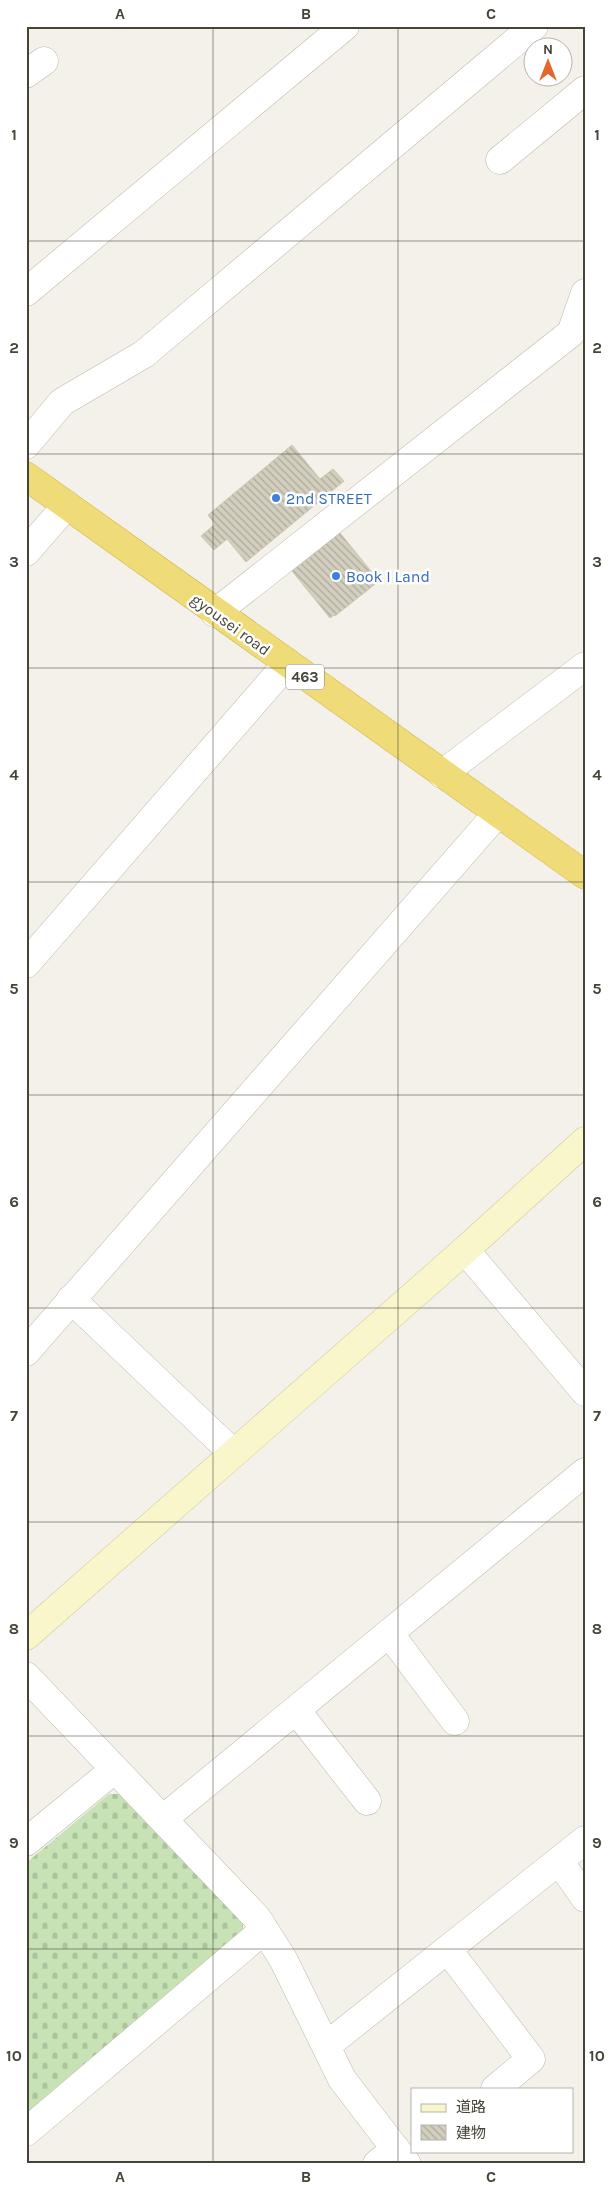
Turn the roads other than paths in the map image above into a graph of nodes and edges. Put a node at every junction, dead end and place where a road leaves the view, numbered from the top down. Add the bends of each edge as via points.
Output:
1 (345, 26) edge
2 (534, 26) edge
3 (585, 90) edge
4 (500, 160) dead end
5 (26, 292) edge
6 (585, 293) edge
7 (26, 445) edge
8 (26, 476) edge
9 (67, 505) junction
10 (26, 552) edge
11 (215, 613) junction
12 (287, 664) junction
13 (585, 666) edge
14 (442, 774) junction
15 (497, 814) junction
16 (585, 875) edge
17 (26, 964) edge
18 (585, 1141) edge
19 (465, 1250) junction
20 (71, 1299) junction
21 (26, 1352) edge
22 (585, 1392) edge
23 (233, 1453) junction
24 (585, 1472) edge
25 (389, 1633) junction
26 (26, 1636) edge
27 (26, 1676) edge
28 (296, 1710) junction
29 (456, 1721) dead end
30 (115, 1769) junction
31 (367, 1801) dead end
32 (163, 1819) junction
33 (585, 1840) edge
34 (26, 1842) edge
35 (559, 1861) junction
36 (585, 1898) edge
37 (264, 1930) junction
38 (448, 1950) junction
39 (326, 2046) junction
40 (496, 2088) edge
41 (26, 2132) edge
42 (401, 2158) edge

1 - 5 street
2 - 7 street via 144,354 62,402
3 - 4 street
6 - 11 street via 571,332
8 - 9 highway, gyousei road / 463
9 - 10 street
9 - 11 highway, gyousei road / 463
11 - 12 highway, gyousei road / 463
12 - 14 highway, gyousei road / 463
12 - 17 street
13 - 14 street
14 - 15 highway, gyousei road / 463
15 - 16 highway, gyousei road / 463
15 - 20 street
18 - 19 street
19 - 22 street
19 - 23 street
20 - 21 street
20 - 23 street
23 - 26 street
24 - 25 street
25 - 28 street
25 - 29 street
27 - 30 street
28 - 31 street
28 - 32 street
30 - 32 street
30 - 34 street
32 - 37 street via 257,1918
33 - 35 street
35 - 36 street
35 - 38 street
37 - 39 street via 283,1959
37 - 41 street
38 - 39 street
38 - 40 street via 531,2059
39 - 42 street via 342,2079

